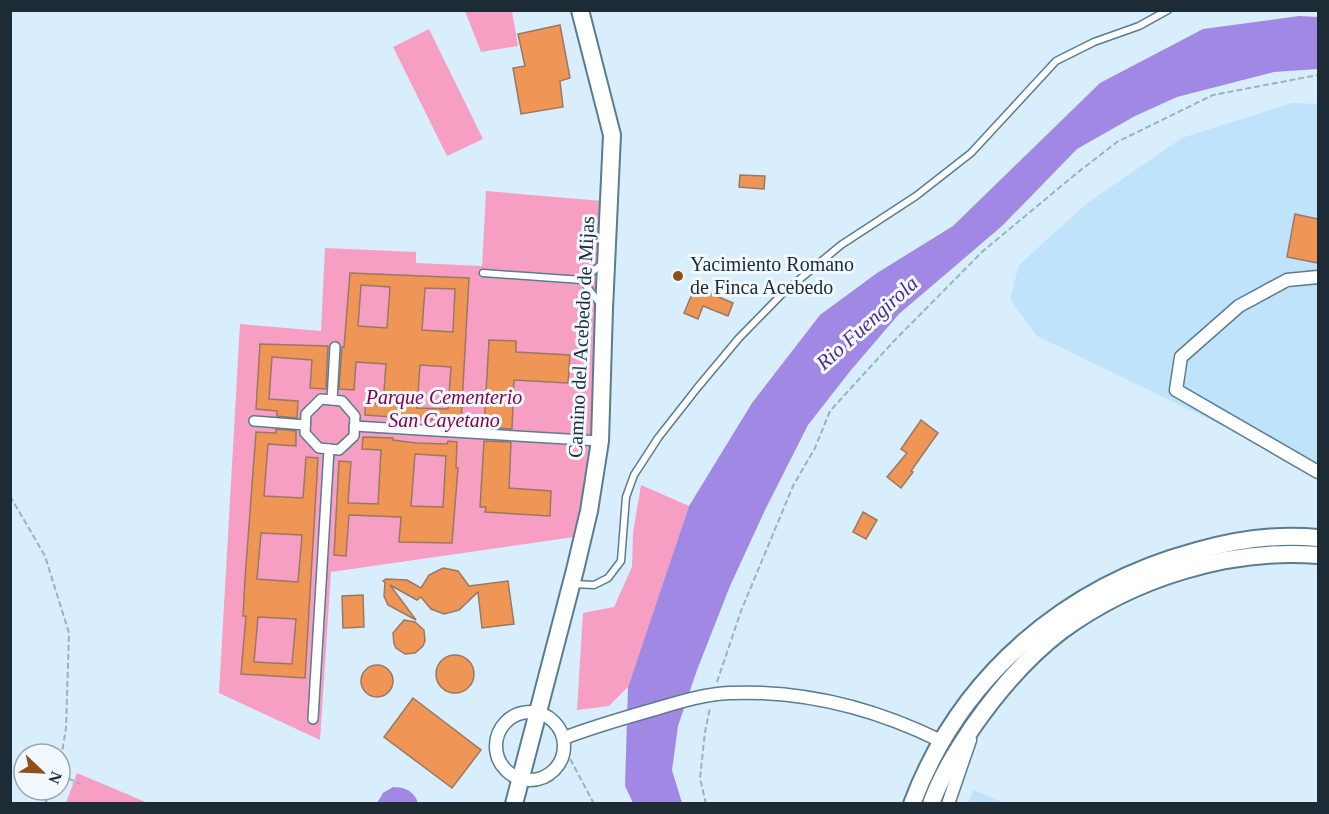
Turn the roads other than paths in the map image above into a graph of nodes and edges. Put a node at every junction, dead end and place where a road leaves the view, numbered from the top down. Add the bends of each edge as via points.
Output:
1 (580, 10) edge
2 (1168, 10) edge
3 (606, 261) junction
4 (483, 273) dead end
5 (1318, 277) edge
6 (582, 280) junction
7 (604, 309) junction
8 (335, 347) dead end
9 (332, 400) junction
10 (254, 421) dead end
11 (305, 425) junction
12 (354, 426) junction
13 (600, 441) junction
14 (329, 449) junction
15 (1318, 472) edge
16 (1318, 538) edge
17 (1318, 555) edge
18 (571, 584) junction
19 (538, 713) junction
20 (313, 719) dead end
21 (977, 721) junction
22 (941, 741) junction
23 (564, 743) junction
24 (520, 779) junction
25 (514, 804) edge
26 (912, 804) edge
27 (931, 804) edge
28 (948, 804) edge

1 - 3 street, Camino del Acebedo de Mijas via 612,135
2 - 18 lane via 1056,61 971,153 783,292 698,387 634,475 626,497 621,561 615,570 594,585
3 - 6 lane
3 - 7 street, Camino del Acebedo de Mijas
4 - 6 lane
5 - 15 street via 1287,280 1239,306 1181,357 1176,390
6 - 7 lane
7 - 13 street, Camino del Acebedo de Mijas
8 - 9 street
9 - 11 street via 321,399 306,414
9 - 12 street via 342,401 355,416
10 - 11 street
11 - 14 street via 305,433 319,448
12 - 13 street
12 - 14 street via 354,436 339,450
13 - 18 street, Camino del Acebedo de Mijas via 589,511
14 - 20 street
16 - 22 street via 1255,539 1216,546 1142,568 1082,598 1016,649 984,682
17 - 21 street via 1255,556 1219,562 1124,594 1060,632 999,692
18 - 19 street, Camino del Acebedo de Mijas
19 - 23 street via 548,716 559,727
19 - 24 street, Camino del Acebedo de Mijas
19 - 24 street via 512,717 498,734 498,760 504,771
21 - 27 street via 938,783
21 - 28 street
22 - 23 street via 863,709 782,695 730,693 693,698 607,722
22 - 26 street
23 - 24 street via 560,765 553,773 536,781
24 - 25 street, Camino del Acebedo de Mijas

